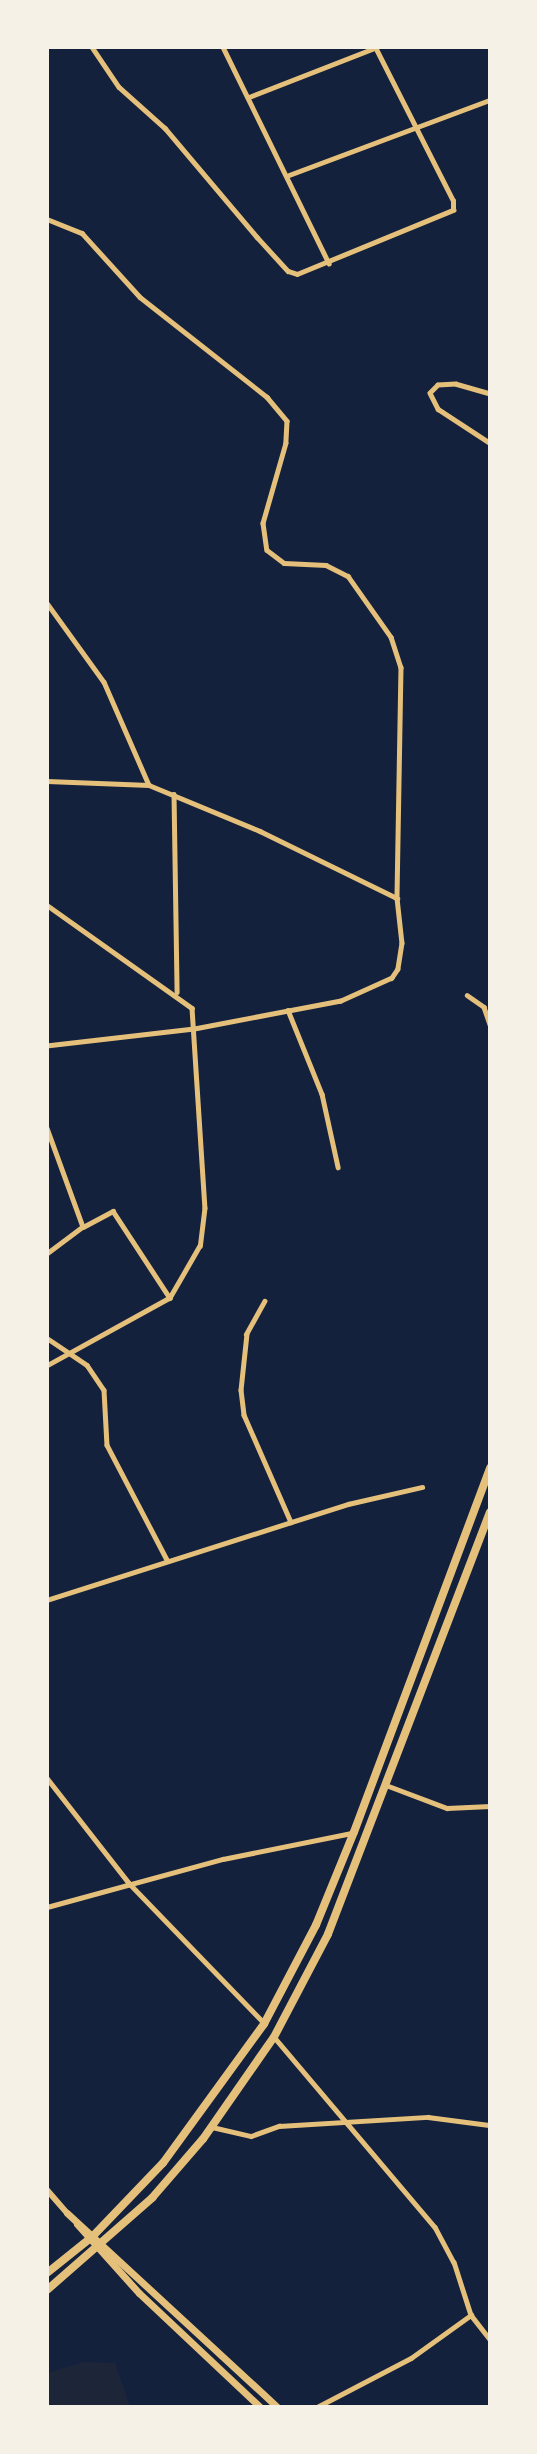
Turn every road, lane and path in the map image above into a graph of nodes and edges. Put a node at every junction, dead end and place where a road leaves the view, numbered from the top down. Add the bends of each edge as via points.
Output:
1 (92, 47) edge
2 (223, 47) edge
3 (376, 47) edge
4 (249, 97) junction
5 (490, 100) edge
6 (418, 128) junction
7 (289, 175) junction
8 (47, 219) edge
9 (329, 263) junction
10 (490, 394) edge
11 (490, 443) edge
12 (47, 603) edge
13 (47, 781) edge
14 (149, 785) junction
15 (174, 794) junction
16 (397, 898) junction
17 (47, 905) edge
18 (177, 993) junction
19 (467, 995) dead end
20 (288, 1010) junction
21 (490, 1024) edge
22 (194, 1029) junction
23 (47, 1046) edge
24 (47, 1128) edge
25 (338, 1167) dead end
26 (83, 1227) junction
27 (47, 1255) edge
28 (170, 1298) junction
29 (265, 1301) dead end
30 (47, 1338) edge
31 (70, 1355) junction
32 (47, 1366) edge
33 (490, 1468) edge
34 (422, 1487) dead end
35 (490, 1512) edge
36 (291, 1522) junction
37 (167, 1560) junction
38 (47, 1600) edge
39 (47, 1778) edge
40 (386, 1785) junction
41 (490, 1806) edge
42 (354, 1832) junction
43 (366, 1836) junction
44 (130, 1883) junction
45 (47, 1907) edge
46 (264, 2024) junction
47 (274, 2037) junction
48 (344, 2122) junction
49 (490, 2125) edge
50 (211, 2127) junction
51 (47, 2190) edge
52 (67, 2213) joint
53 (90, 2238) junction
54 (99, 2246) junction
55 (47, 2273) edge
56 (47, 2290) edge
57 (471, 2315) junction
58 (490, 2339) edge
59 (261, 2407) edge
60 (277, 2407) edge
61 (317, 2407) edge

1 - 9 street via 119,87 165,128 288,271 302,273
2 - 4 street
3 - 4 street
3 - 6 street
4 - 7 street
5 - 6 street
6 - 7 street
6 - 9 street via 453,210
7 - 9 street
8 - 16 street via 82,233 140,297 267,397 287,421 286,443 263,523 267,550 284,563 326,565 348,576 391,637 401,667
10 - 11 street via 456,384 438,385 430,393 438,409
12 - 14 street via 104,682
13 - 14 street
14 - 15 street
15 - 16 street
15 - 18 street
16 - 20 street via 401,958 392,978 341,1001
17 - 18 street
18 - 22 street via 192,1008
19 - 21 street via 484,1007
20 - 22 street
20 - 25 street via 322,1094
22 - 23 street
22 - 28 street via 205,1222 195,1257
24 - 26 street
26 - 27 street
26 - 28 street via 108,1211 116,1213
28 - 31 street
29 - 36 street via 247,1334 244,1415
30 - 31 street
31 - 32 street
31 - 37 street via 87,1365 104,1390 107,1445
33 - 42 highway
34 - 36 street
35 - 40 highway
36 - 37 street
37 - 38 street
39 - 44 street
40 - 41 street via 447,1808
40 - 43 highway
42 - 43 highway
42 - 44 street
42 - 46 highway via 316,1925
43 - 47 highway via 328,1934
44 - 45 street
44 - 46 street
46 - 53 highway via 163,2163
47 - 48 street
47 - 50 highway
48 - 49 street via 428,2117
48 - 50 street via 279,2126 251,2136
48 - 57 street via 445,2242
50 - 54 highway via 152,2197
51 - 52 street
52 - 53 main road
53 - 54 main road
53 - 55 highway
54 - 56 highway
54 - 59 main road
54 - 60 main road
57 - 58 street
57 - 61 street via 411,2358

